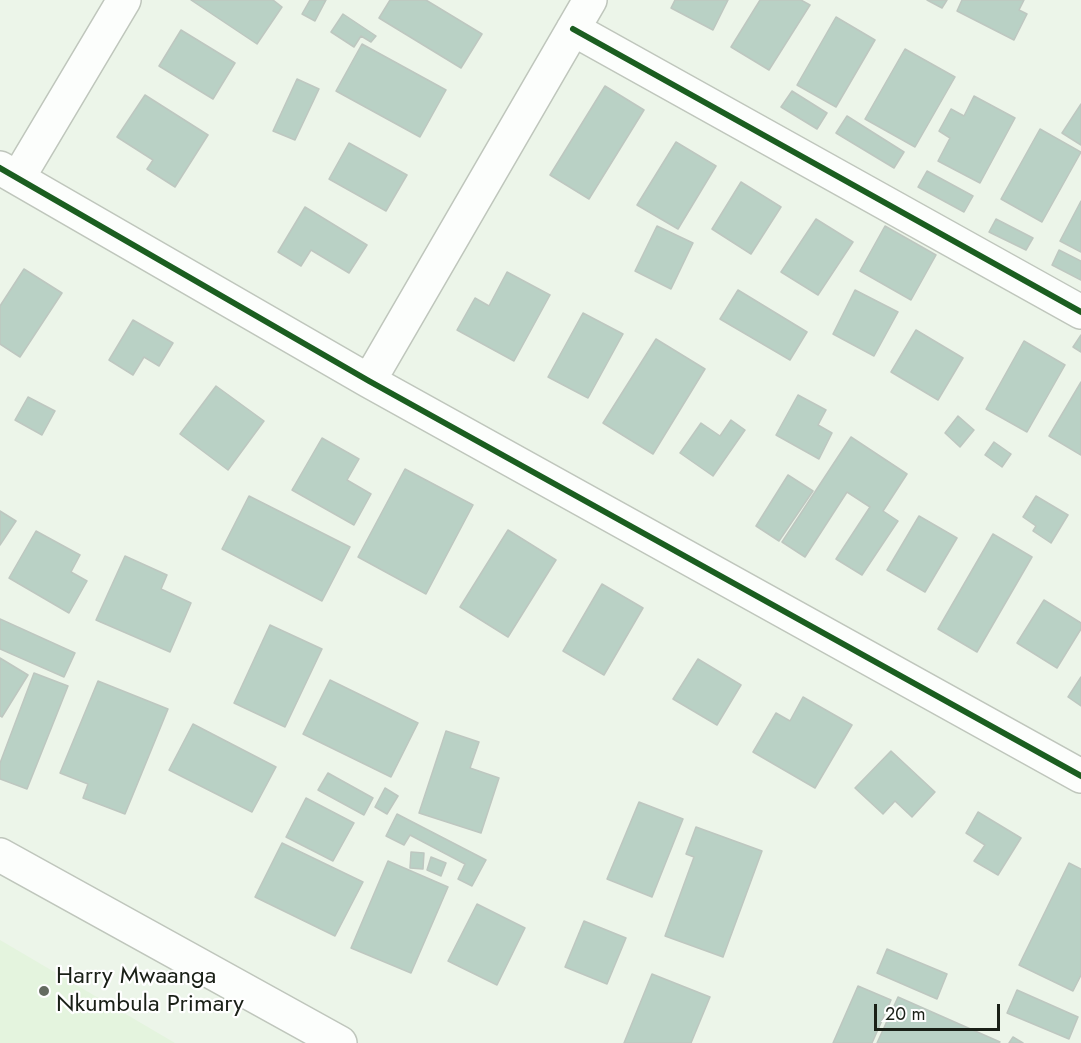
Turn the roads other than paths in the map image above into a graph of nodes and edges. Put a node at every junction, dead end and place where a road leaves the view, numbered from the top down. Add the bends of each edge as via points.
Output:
1 (124, 0) edge
2 (590, 0) edge
3 (573, 29) junction
4 (9, 173) edge
5 (1081, 312) edge
6 (369, 381) junction
7 (1081, 776) edge
8 (0, 855) edge
9 (340, 1043) edge

1 - 4 street
2 - 3 street
3 - 5 street
3 - 6 street
4 - 6 street
6 - 7 street
8 - 9 street

